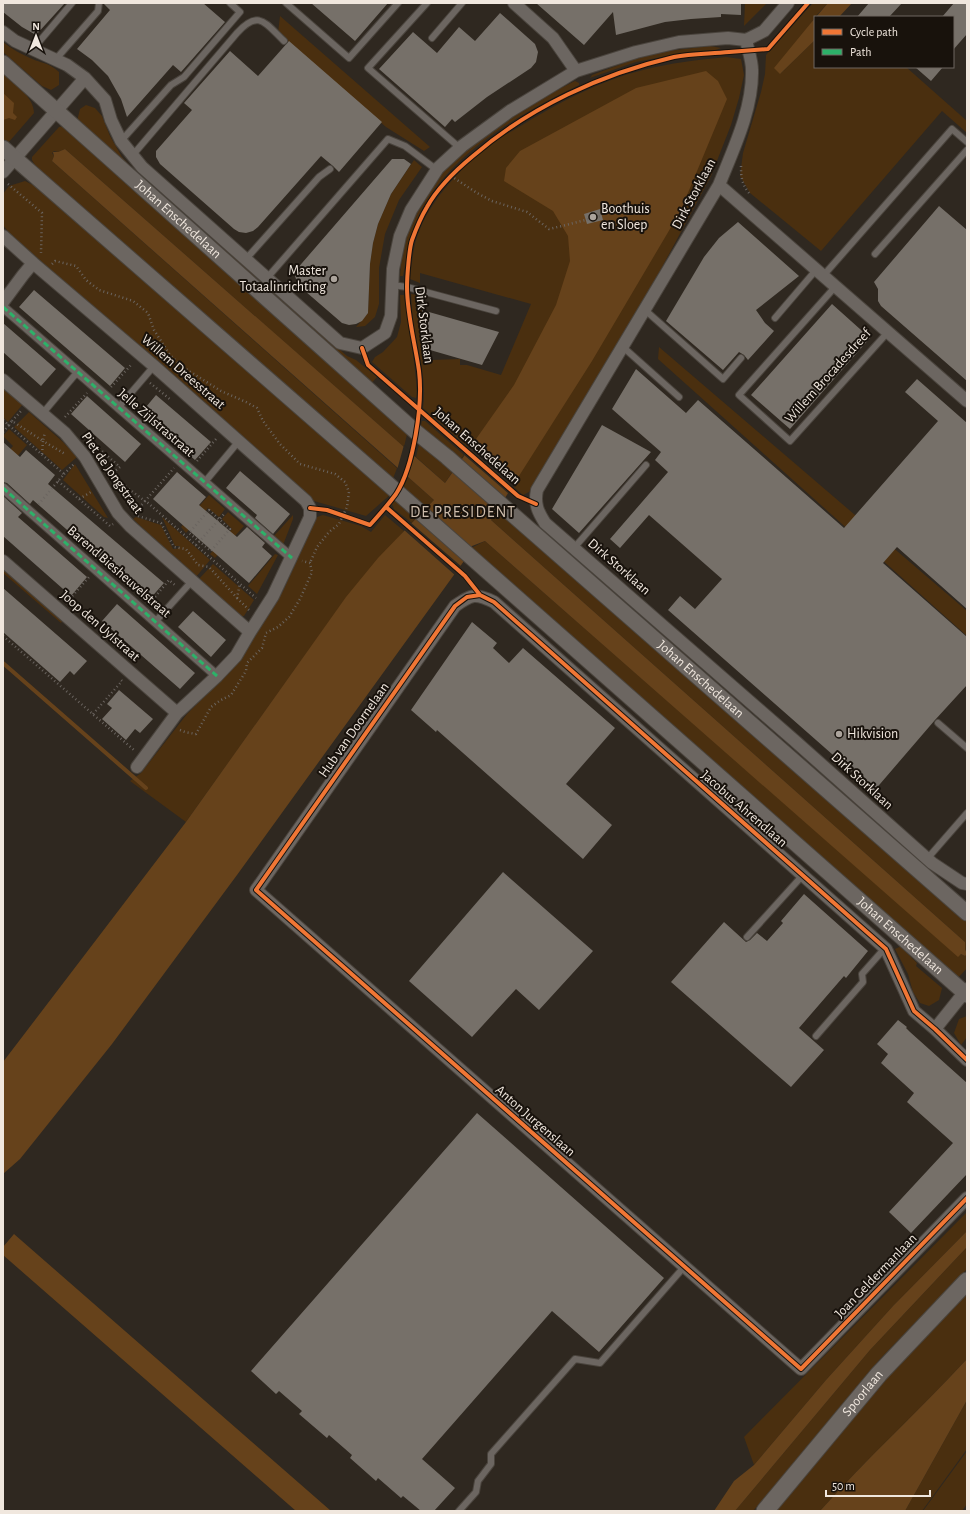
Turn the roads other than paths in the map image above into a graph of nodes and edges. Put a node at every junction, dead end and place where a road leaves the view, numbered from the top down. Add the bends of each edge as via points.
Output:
1 (72, 3) edge
2 (99, 3) edge
3 (230, 3) edge
4 (286, 3) edge
5 (398, 3) edge
6 (426, 3) edge
7 (462, 3) edge
8 (514, 3) edge
9 (788, 3) edge
10 (3, 32) edge
11 (432, 38) dead end
12 (746, 40) junction
13 (284, 41) dead end
14 (33, 49) junction
15 (56, 59) junction
16 (3, 63) edge
17 (576, 71) junction
18 (85, 78) junction
19 (56, 112) junction
20 (121, 141) junction
21 (967, 142) edge
22 (3, 148) edge
23 (460, 148) junction
24 (967, 150) edge
25 (132, 156) junction
26 (15, 158) junction
27 (330, 169) dead end
28 (437, 170) junction
29 (5, 177) edge
30 (718, 185) junction
31 (3, 236) edge
32 (876, 254) dead end
33 (246, 259) junction
34 (37, 261) junction
35 (820, 273) junction
36 (267, 278) junction
37 (392, 285) junction
38 (835, 287) junction
39 (3, 302) edge
40 (3, 307) edge
41 (645, 310) junction
42 (496, 311) dead end
43 (775, 318) dead end
44 (888, 332) junction
45 (623, 347) junction
46 (740, 358) dead end
47 (154, 366) junction
48 (78, 373) junction
49 (3, 380) edge
50 (679, 398) dead end
51 (967, 402) edge
52 (118, 408) junction
53 (45, 415) junction
54 (239, 441) junction
55 (646, 466) dead end
56 (204, 483) junction
57 (3, 488) edge
58 (574, 548) junction
59 (292, 558) junction
60 (3, 561) edge
61 (192, 581) junction
62 (480, 595) joint
63 (155, 622) junction
64 (250, 632) junction
65 (217, 676) junction
66 (177, 713) junction
67 (938, 723) dead end
68 (967, 748) edge
69 (140, 763) road end
70 (967, 813) edge
71 (927, 859) junction
72 (802, 875) junction
73 (967, 884) edge
74 (256, 890) joint
75 (967, 914) edge
76 (748, 937) dead end
77 (884, 948) junction
78 (966, 992) edge
79 (935, 1029) junction
80 (816, 1036) dead end
81 (967, 1060) edge
82 (967, 1198) edge
83 (684, 1267) junction
84 (967, 1281) edge
85 (801, 1369) joint
86 (459, 1511) edge
87 (765, 1511) edge

1 - 14 lane
2 - 15 lane via 98,11
3 - 20 lane via 240,12 184,77 171,85
4 - 5 lane via 349,58
6 - 23 lane via 368,68
7 - 11 lane
8 - 17 street via 553,38
9 - 12 street via 764,31
10 - 14 street, Dirk Storklaan
12 - 17 street, Dirk Storklaan via 728,38 679,42 636,52
12 - 30 street, Dirk Storklaan via 752,70 748,107
13 - 25 lane via 262,21 256,19 249,22
14 - 15 street, Dirk Storklaan
15 - 18 street, Dirk Storklaan
16 - 19 street, Johan Enschedelaan
17 - 23 street, Dirk Storklaan via 510,111
18 - 19 street
18 - 20 street, Dirk Storklaan via 105,100
19 - 26 street
19 - 75 street, Johan Enschedelaan
20 - 25 street, Dirk Storklaan
21 - 35 lane via 952,129
22 - 26 street, Johan Enschedelaan
23 - 28 street, Dirk Storklaan
24 - 32 lane
25 - 33 street, Dirk Storklaan
26 - 29 street
26 - 78 street, Johan Enschedelaan
27 - 33 lane via 319,176
28 - 36 lane via 405,146 388,139
28 - 37 street, Dirk Storklaan via 411,210 400,236 392,269
30 - 35 street, Willem Brocadesdreef
30 - 41 street, Dirk Storklaan
31 - 34 street, Willem Dreesstraat
33 - 36 street, Dirk Storklaan
34 - 39 street
34 - 47 street, Willem Dreesstraat
35 - 38 street, Willem Brocadesdreef
35 - 43 lane
36 - 37 street, Dirk Storklaan via 340,343 362,348 385,333 391,316
37 - 42 lane
38 - 44 street, Willem Brocadesdreef
38 - 44 lane, Willem Brocadesdreef via 738,395 790,441
40 - 48 street, Jelle Zijlstrastraat
41 - 45 street, Dirk Storklaan
41 - 46 lane via 723,379
44 - 51 street, Willem Brocadesdreef
45 - 50 lane
45 - 58 street, Dirk Storklaan via 537,490 536,504 545,523
47 - 52 lane
47 - 54 street, Willem Dreesstraat
48 - 52 street, Jelle Zijlstrastraat
48 - 53 lane
49 - 53 street, Piet de Jongstraat
52 - 56 street, Jelle Zijlstrastraat
53 - 61 street, Piet de Jongstraat via 65,433 84,457 122,518
54 - 56 lane
54 - 59 street, Willem Dreesstraat via 306,501 310,508 310,517
55 - 58 lane
56 - 59 street, Jelle Zijlstrastraat
57 - 63 street, Barend Biesheuvelstraat
58 - 71 street, Dirk Storklaan
59 - 64 street via 273,596
60 - 66 street, Joop den Uylstraat
61 - 63 lane
61 - 64 street, Piet de Jongstraat
62 - 72 street, Jacobus Ahrendlaan via 500,607
62 - 74 street, Hub van Doornelaan via 467,597 455,606
63 - 65 street, Barend Biesheuvelstraat
64 - 65 street via 236,656
65 - 66 street
66 - 69 street
67 - 68 lane
70 - 71 lane
71 - 73 street, Dirk Storklaan
72 - 76 lane
72 - 77 street, Jacobus Ahrendlaan
74 - 83 street, Anton Jurgenslaan
77 - 79 street, Jacobus Ahrendlaan via 914,1011
77 - 80 lane via 862,974 863,982
78 - 79 street
79 - 81 street, Jacobus Ahrendlaan
82 - 85 street, Joan Geldermanlaan
83 - 85 street, Anton Jurgenslaan
83 - 86 lane via 600,1363 575,1359 491,1454 491,1464 478,1481 476,1492
84 - 87 main road, Spoorlaan via 879,1374

